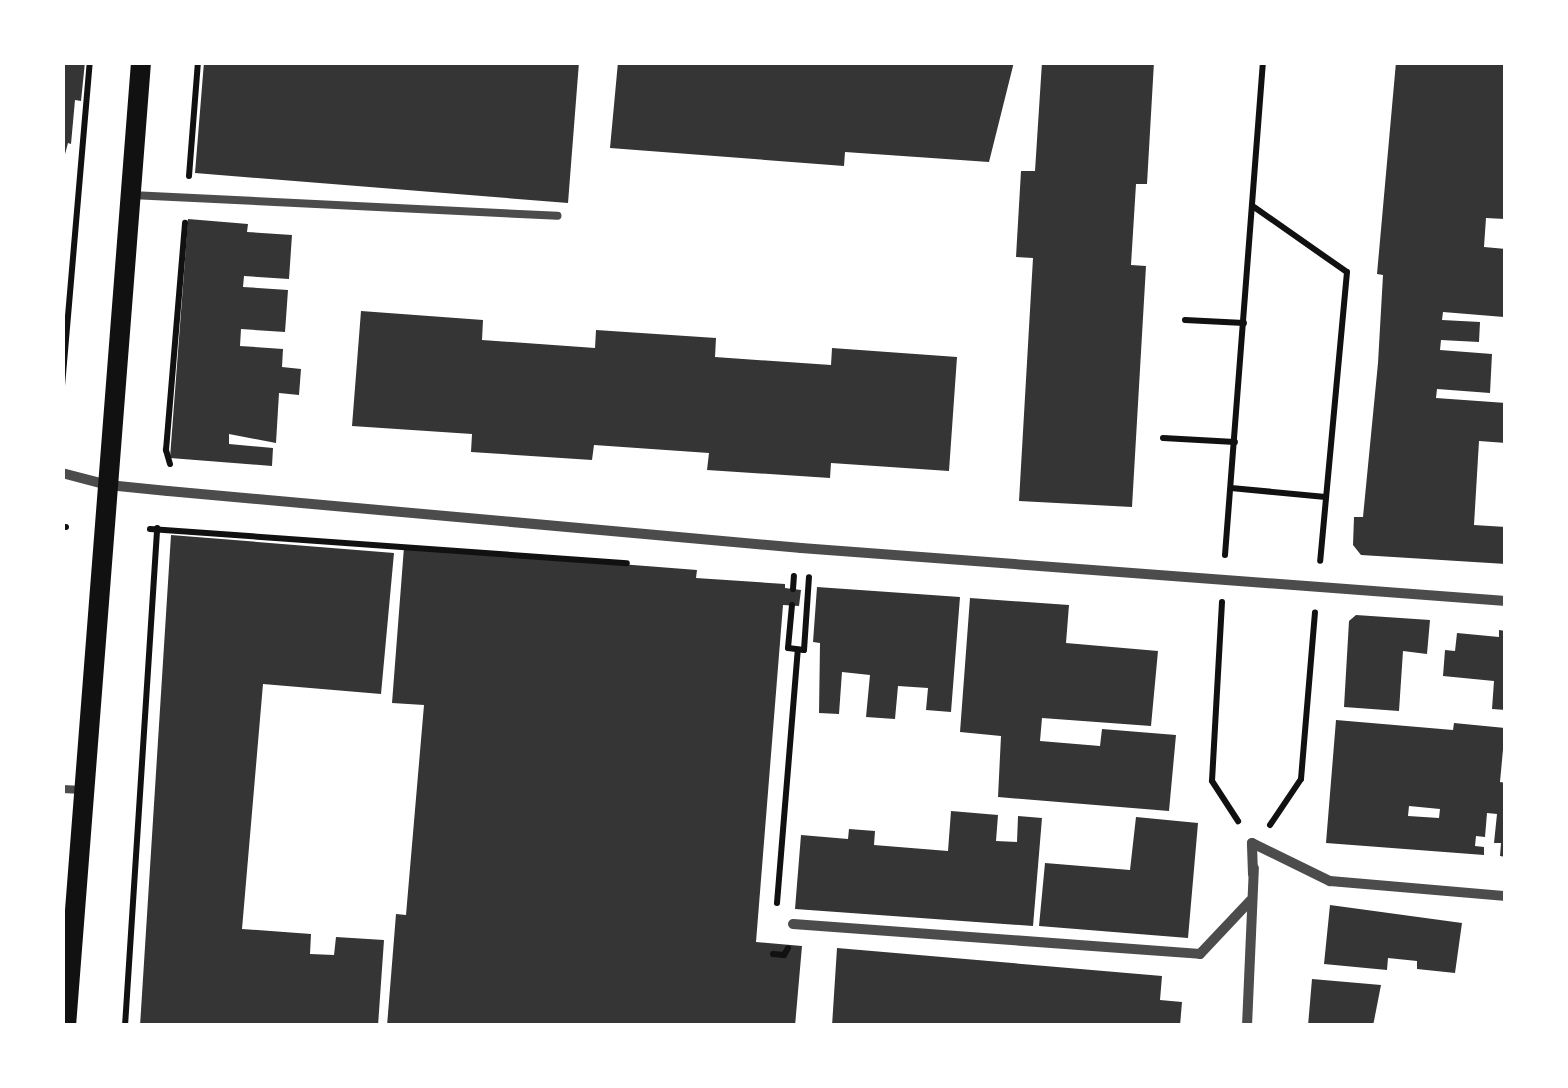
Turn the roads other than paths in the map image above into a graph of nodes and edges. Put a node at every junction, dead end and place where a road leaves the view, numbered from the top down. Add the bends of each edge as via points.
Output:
1 (141, 62) edge
2 (131, 195) junction
3 (556, 216) dead end
4 (62, 473) edge
5 (108, 485) junction
6 (1506, 601) edge
7 (62, 789) edge
8 (86, 790) junction
9 (1256, 847) road end
10 (1253, 874) junction
11 (1506, 896) edge
12 (1250, 901) junction
13 (793, 924) dead end
14 (66, 1026) edge
15 (1247, 1026) edge

1 - 2 main road
2 - 3 lane
2 - 5 main road
4 - 5 street
5 - 6 street
5 - 8 main road
7 - 8 lane
8 - 14 main road
9 - 10 street
10 - 11 street via 1252,843 1330,881
10 - 12 street
12 - 13 street via 1200,954
12 - 15 street

